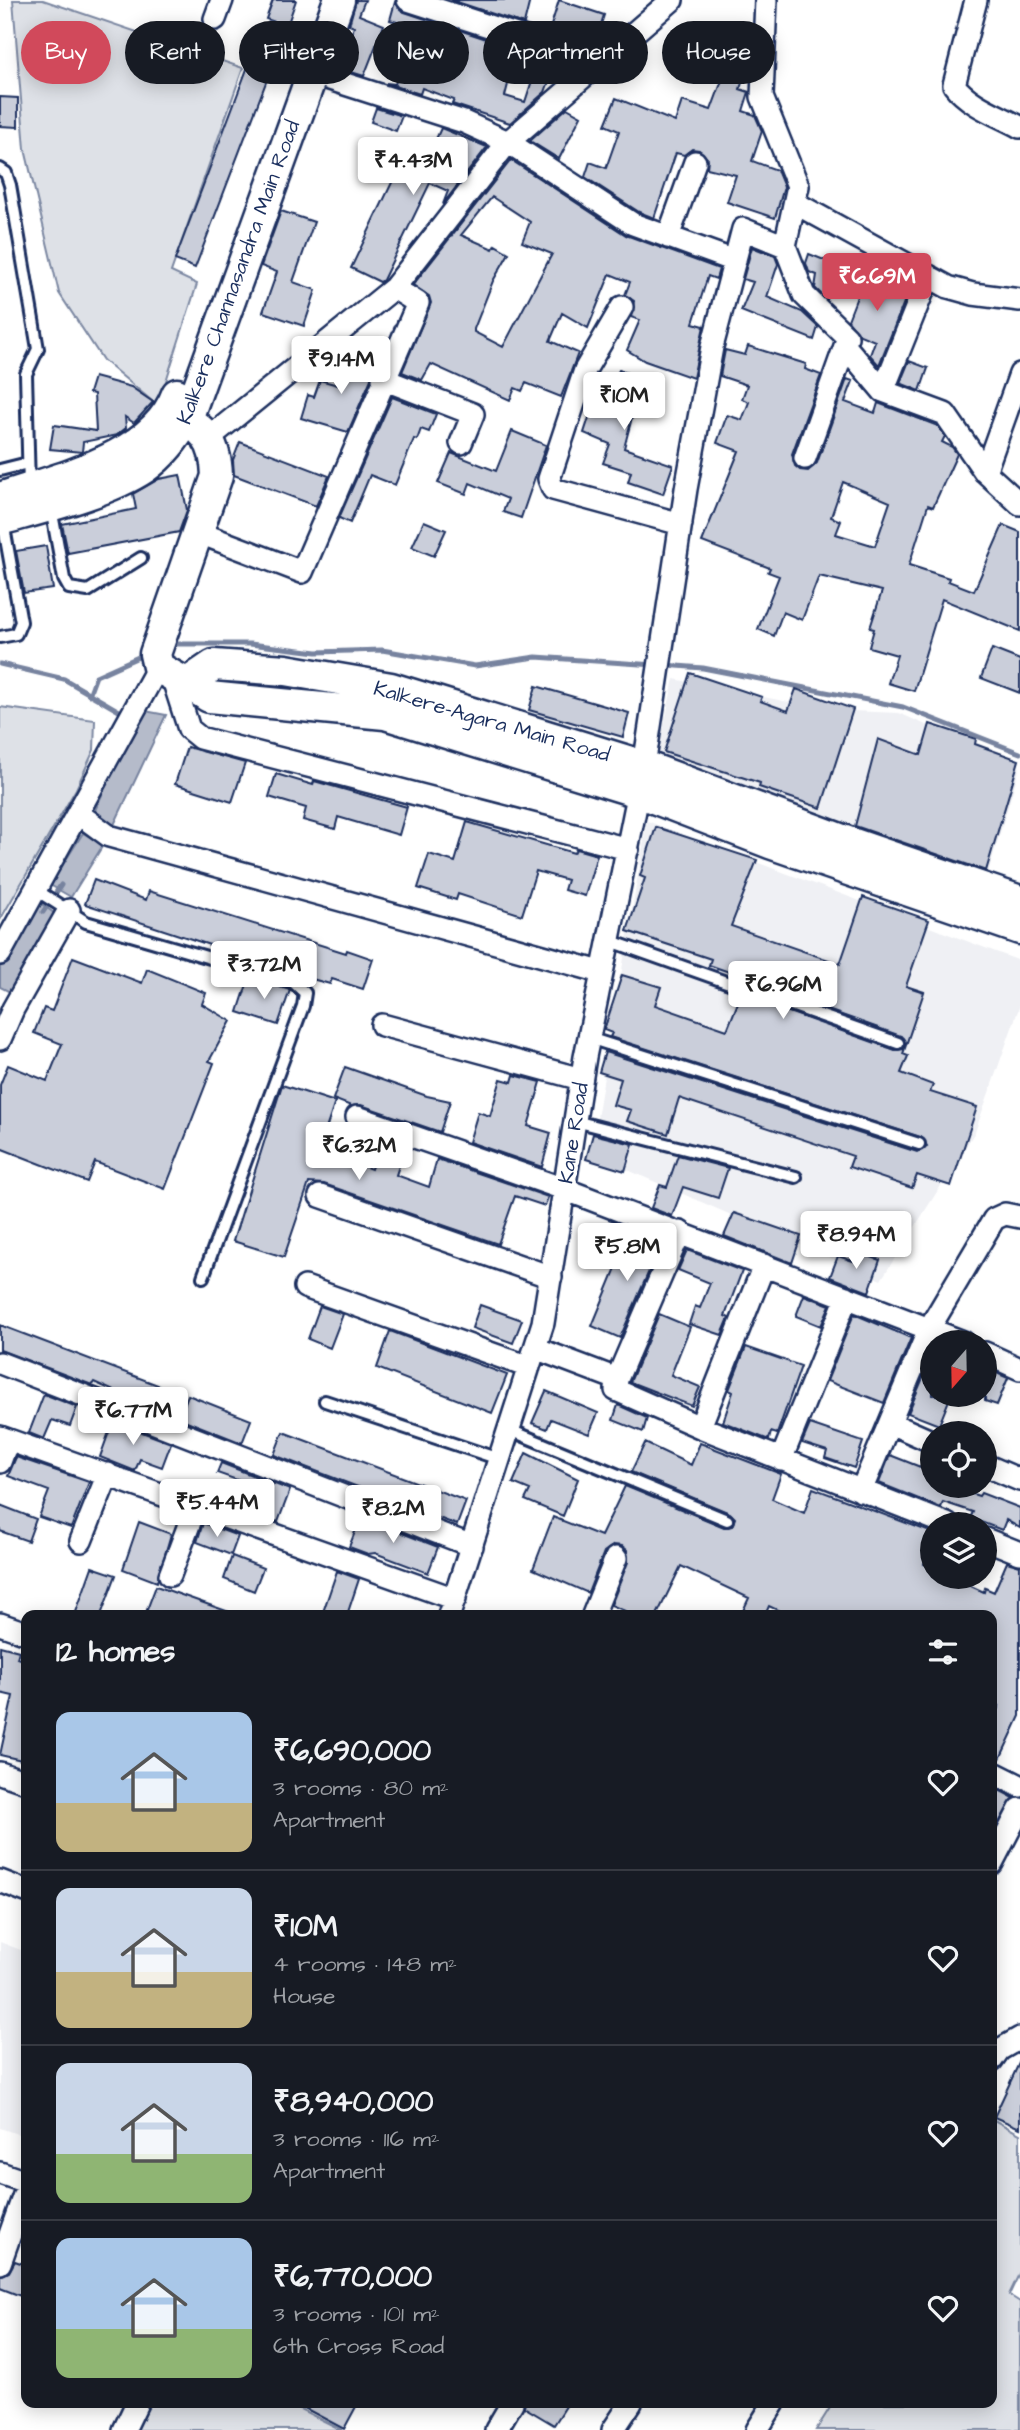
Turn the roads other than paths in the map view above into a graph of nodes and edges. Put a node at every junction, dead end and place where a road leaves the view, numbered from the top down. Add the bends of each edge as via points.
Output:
1 (320, 0) edge
2 (339, 0) edge
3 (672, 0) edge
4 (766, 0) edge
5 (976, 0) edge
6 (419, 2) edge
7 (331, 21) edge
8 (648, 21) edge
9 (483, 23) edge
10 (307, 84) edge
11 (345, 84) edge
12 (575, 84) edge
13 (1020, 127) edge
14 (508, 142) junction
15 (695, 162) dead end
16 (0, 170) edge
17 (795, 203) junction
18 (668, 237) junction
19 (785, 246) junction
20 (735, 261) junction
21 (929, 276) junction
22 (394, 288) junction
23 (1020, 300) edge
24 (622, 307) dead end
25 (845, 346) junction
26 (1020, 374) edge
27 (383, 379) junction
28 (883, 391) junction
29 (189, 423) junction
30 (461, 443) dead end
31 (805, 458) dead end
32 (0, 470) edge
33 (985, 472) junction
34 (35, 492) junction
35 (1020, 504) edge
36 (1, 513) edge
37 (681, 524) junction
38 (197, 532) junction
39 (141, 558) dead end
40 (0, 637) edge
41 (166, 664) junction
42 (641, 779) junction
43 (85, 819) junction
44 (628, 849) junction
45 (40, 892) junction
46 (1020, 901) edge
47 (69, 910) junction
48 (1020, 929) edge
49 (607, 940) junction
50 (0, 954) edge
51 (601, 972) junction
52 (6, 1005) edge
53 (382, 1025) dead end
54 (589, 1038) junction
55 (0, 1039) edge
56 (898, 1043) dead end
57 (582, 1079) junction
58 (357, 1117) dead end
59 (575, 1121) junction
60 (919, 1144) dead end
61 (796, 1177) dead end
62 (564, 1189) junction
63 (320, 1196) dead end
64 (1020, 1217) edge
65 (680, 1232) junction
66 (764, 1265) junction
67 (203, 1277) dead end
68 (551, 1277) junction
69 (305, 1287) dead end
70 (847, 1297) junction
71 (930, 1327) junction
72 (937, 1330) edge
73 (532, 1357) junction
74 (998, 1359) edge
75 (0, 1363) edge
76 (1020, 1369) edge
77 (617, 1378) junction
78 (325, 1401) dead end
79 (890, 1423) junction
80 (700, 1427) junction
81 (510, 1430) junction
82 (920, 1436) edge
83 (4, 1438) edge
84 (499, 1459) junction
85 (781, 1460) junction
86 (0, 1462) edge
87 (997, 1470) edge
88 (108, 1474) junction
89 (1020, 1480) edge
90 (861, 1491) junction
91 (195, 1506) junction
92 (920, 1514) edge
93 (727, 1520) dead end
94 (81, 1541) dead end
95 (997, 1544) edge
96 (472, 1546) junction
97 (1020, 1553) edge
98 (617, 1558) dead end
99 (170, 1575) dead end
100 (452, 1607) edge
101 (595, 1610) edge
102 (0, 1624) edge
103 (21, 1631) edge
104 (0, 1773) edge
105 (997, 1774) edge
106 (21, 1780) edge
107 (1020, 1786) edge
108 (1020, 1810) edge
109 (997, 1854) edge
110 (0, 1881) edge
111 (21, 1889) edge
112 (1020, 2038) edge
113 (997, 2053) edge
114 (0, 2173) edge
115 (21, 2180) edge
116 (21, 2203) edge
117 (0, 2263) edge
118 (135, 2408) edge
119 (505, 2408) edge
120 (628, 2408) edge
121 (771, 2408) edge
122 (124, 2430) edge
123 (496, 2430) edge
124 (613, 2430) edge
125 (757, 2430) edge

1 - 29 street, Kalkere Channasandra Main Road
2 - 7 street, Kalkere Channasandra Main Road
3 - 8 street
4 - 17 street via 762,97 798,186
5 - 13 street via 954,85 977,104
6 - 9 street
10 - 29 street, Kalkere Channasandra Main Road
11 - 14 street via 464,122
12 - 14 street
14 - 18 street via 632,224
14 - 22 street
15 - 18 street
16 - 34 lane via 10,185 38,349 26,374
17 - 19 street
17 - 21 street
18 - 20 street
19 - 20 street, Kane Road via 743,229
19 - 25 street via 804,295 847,337
20 - 37 street, Kane Road via 712,347
21 - 23 street via 973,294
21 - 28 street
22 - 27 street via 418,303
22 - 29 street
24 - 37 street via 585,370 549,479 552,489
25 - 28 street
25 - 31 street
26 - 33 street
27 - 30 street via 473,414
27 - 38 street via 302,572
28 - 33 street via 945,414
29 - 34 street, Kalkere Channasandra Main Road via 143,469 75,499
29 - 38 street via 216,454 217,476
32 - 34 lane
33 - 35 street
34 - 36 street, Kalkere Channasandra Main Road
34 - 39 lane via 69,588 88,591
36 - 40 lane via 21,622 16,634
37 - 42 street, Kane Road
38 - 41 street
41 - 42 street, Kalkere-Agara Main Road via 286,670 391,688
41 - 43 street
41 - 44 street via 188,729 200,738
42 - 44 street, Kane Road
42 - 46 street, Kalkere-Agara Main Road
42 - 48 street, Kalkere-Agara Main Road via 770,843
43 - 45 street
43 - 51 street via 108,836
44 - 49 street, Kane Road
45 - 47 lane
45 - 50 street
47 - 52 street
47 - 67 lane via 86,922 293,982 305,993
49 - 51 street, Kane Road
49 - 56 lane
51 - 54 street, Kane Road
52 - 55 street
53 - 57 street
54 - 57 street, Kane Road
54 - 60 lane
57 - 59 street, Kane Road
58 - 62 street
59 - 61 lane
59 - 62 street, Kane Road
62 - 65 street
62 - 68 street, Kane Road
63 - 68 street
64 - 71 street via 1005,1214 994,1219
65 - 66 street
65 - 77 street
66 - 70 street
66 - 80 street
68 - 73 street, Kane Road
69 - 73 street
70 - 71 street
70 - 85 street
71 - 72 street
71 - 79 street
73 - 77 street
73 - 81 street, Kane Road
74 - 76 street
75 - 96 street
77 - 80 street via 616,1390 621,1395
78 - 84 lane
79 - 82 street
79 - 90 street
80 - 85 street
81 - 84 street, Kane Road
81 - 93 lane
83 - 86 street
83 - 88 street
84 - 96 street, Kane Road
85 - 90 street
87 - 89 street
88 - 91 street
88 - 94 street
90 - 92 street
91 - 99 street
91 - 100 street
95 - 97 street
96 - 100 street, Kane Road
98 - 101 street
102 - 103 street
104 - 106 street
105 - 107 street
108 - 109 street
110 - 111 street
112 - 113 street
114 - 115 street
116 - 117 street
118 - 122 street
119 - 123 street
120 - 124 street
121 - 125 street

